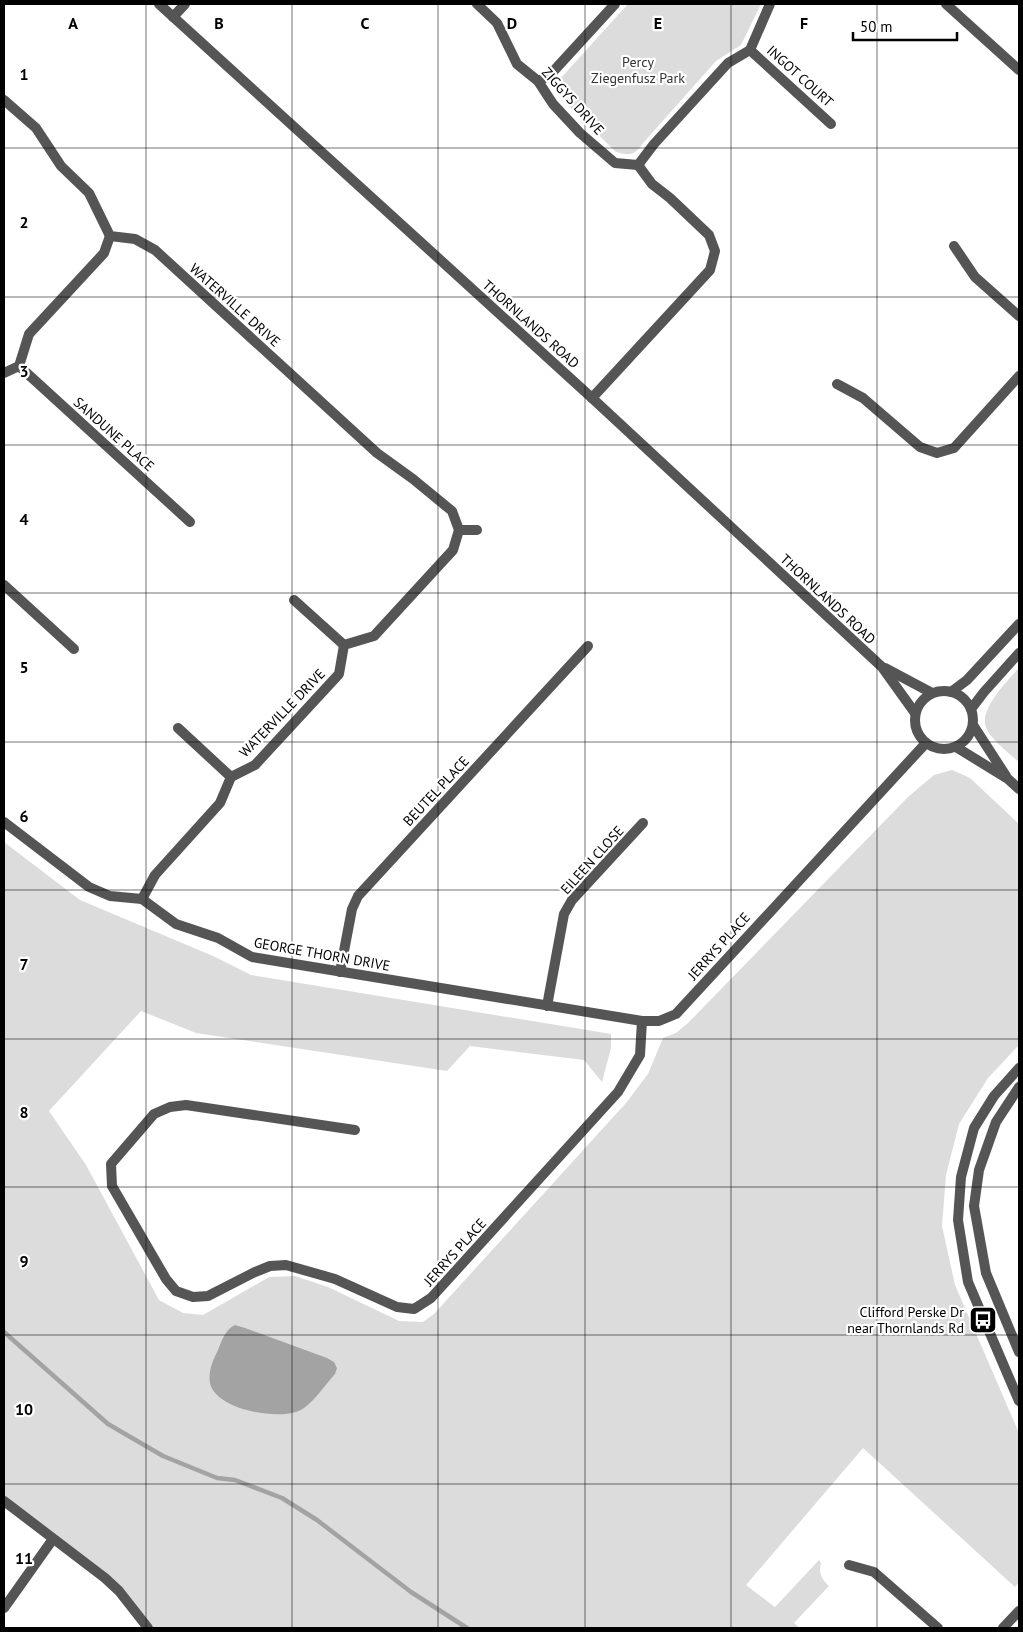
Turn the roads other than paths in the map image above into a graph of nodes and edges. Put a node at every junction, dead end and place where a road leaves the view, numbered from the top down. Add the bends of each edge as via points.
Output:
1 (159, 4) edge
2 (186, 4) edge
3 (477, 4) edge
4 (615, 4) edge
5 (770, 4) edge
6 (946, 4) edge
7 (173, 17) junction
8 (750, 50) junction
9 (1019, 70) edge
10 (538, 81) junction
11 (4, 100) edge
12 (831, 124) dead end
13 (638, 165) junction
14 (110, 236) junction
15 (954, 246) dead end
16 (1019, 316) edge
17 (19, 366) junction
18 (4, 373) edge
19 (1019, 376) edge
20 (837, 384) dead end
21 (592, 398) junction
22 (190, 522) dead end
23 (459, 530) junction
24 (477, 530) dead end
25 (4, 585) edge
26 (294, 600) dead end
27 (1019, 624) edge
28 (344, 645) junction
29 (588, 646) dead end
30 (74, 649) dead end
31 (1019, 653) edge
32 (882, 667) junction
33 (951, 692) junction
34 (932, 693) junction
35 (971, 709) junction
36 (915, 713) junction
37 (973, 725) junction
38 (178, 728) dead end
39 (926, 743) junction
40 (956, 747) junction
41 (231, 777) junction
42 (1008, 779) junction
43 (1019, 789) edge
44 (4, 822) edge
45 (643, 823) dead end
46 (142, 899) junction
47 (340, 972) junction
48 (548, 1006) junction
49 (642, 1021) junction
50 (1019, 1068) edge
51 (1019, 1087) edge
52 (355, 1130) dead end
53 (1019, 1352) edge
54 (1019, 1400) edge
55 (4, 1501) edge
56 (54, 1539) junction
57 (849, 1565) dead end
58 (4, 1608) edge
59 (1019, 1611) edge
60 (148, 1628) edge
61 (938, 1628) edge
62 (1003, 1628) edge

1 - 7 street, THORNLANDS ROAD
2 - 7 street
3 - 10 street, ZIGGYS DRIVE via 497,23 517,64
4 - 10 street via 549,76
5 - 8 street
6 - 9 street
7 - 21 street, THORNLANDS ROAD
8 - 12 street, INGOT COURT
8 - 13 street via 728,63
10 - 13 street, ZIGGYS DRIVE via 553,104 580,133 615,163
11 - 14 street via 36,128 61,166 89,193
13 - 21 street via 652,184 709,235 715,251 710,270
14 - 17 street via 104,253 29,334
14 - 23 street, WATERVILLE DRIVE via 135,239 155,250 377,453 452,511
15 - 16 street via 975,277
17 - 18 street
17 - 22 street, SANDUNE PLACE
19 - 20 street via 954,448 937,453 920,447 863,398
21 - 32 street, THORNLANDS ROAD
23 - 24 street
23 - 28 street via 453,550 374,636
25 - 30 street
26 - 28 street
27 - 33 street via 967,680
28 - 41 street, WATERVILLE DRIVE via 338,674 255,765
29 - 47 street, BEUTEL PLACE via 358,896 352,909
31 - 35 street
32 - 34 street, THORNLANDS ROAD
32 - 36 street, THORNLANDS ROAD
33 - 34 street
33 - 35 street via 959,695
34 - 36 street
35 - 37 street
36 - 39 street, THORNLANDS ROAD via 916,730
37 - 40 street via 964,742
37 - 42 street
38 - 41 street
39 - 40 street via 941,749
39 - 49 street, JERRYS PLACE via 676,1014 659,1021
40 - 42 street
41 - 46 street via 220,803 155,875
42 - 43 street
44 - 46 street via 89,887 110,896
45 - 48 street, EILEEN CLOSE via 572,900 564,914
46 - 47 street, GEORGE THORN DRIVE via 176,924 218,938 252,957
47 - 48 street, GEORGE THORN DRIVE
48 - 49 street, GEORGE THORN DRIVE
49 - 52 street, JERRYS PLACE via 640,1055 618,1092 431,1298 414,1309 397,1307 335,1279 286,1266 270,1266 208,1296 193,1297 176,1291 112,1186 112,1164 118,1154 154,1114 170,1107 186,1105
50 - 54 street via 994,1096 974,1128 961,1177 958,1220 968,1282
51 - 53 street via 996,1122 979,1170 974,1206 986,1273
55 - 56 street
56 - 58 street
56 - 60 street via 119,1591
57 - 61 street via 874,1572
59 - 62 street

